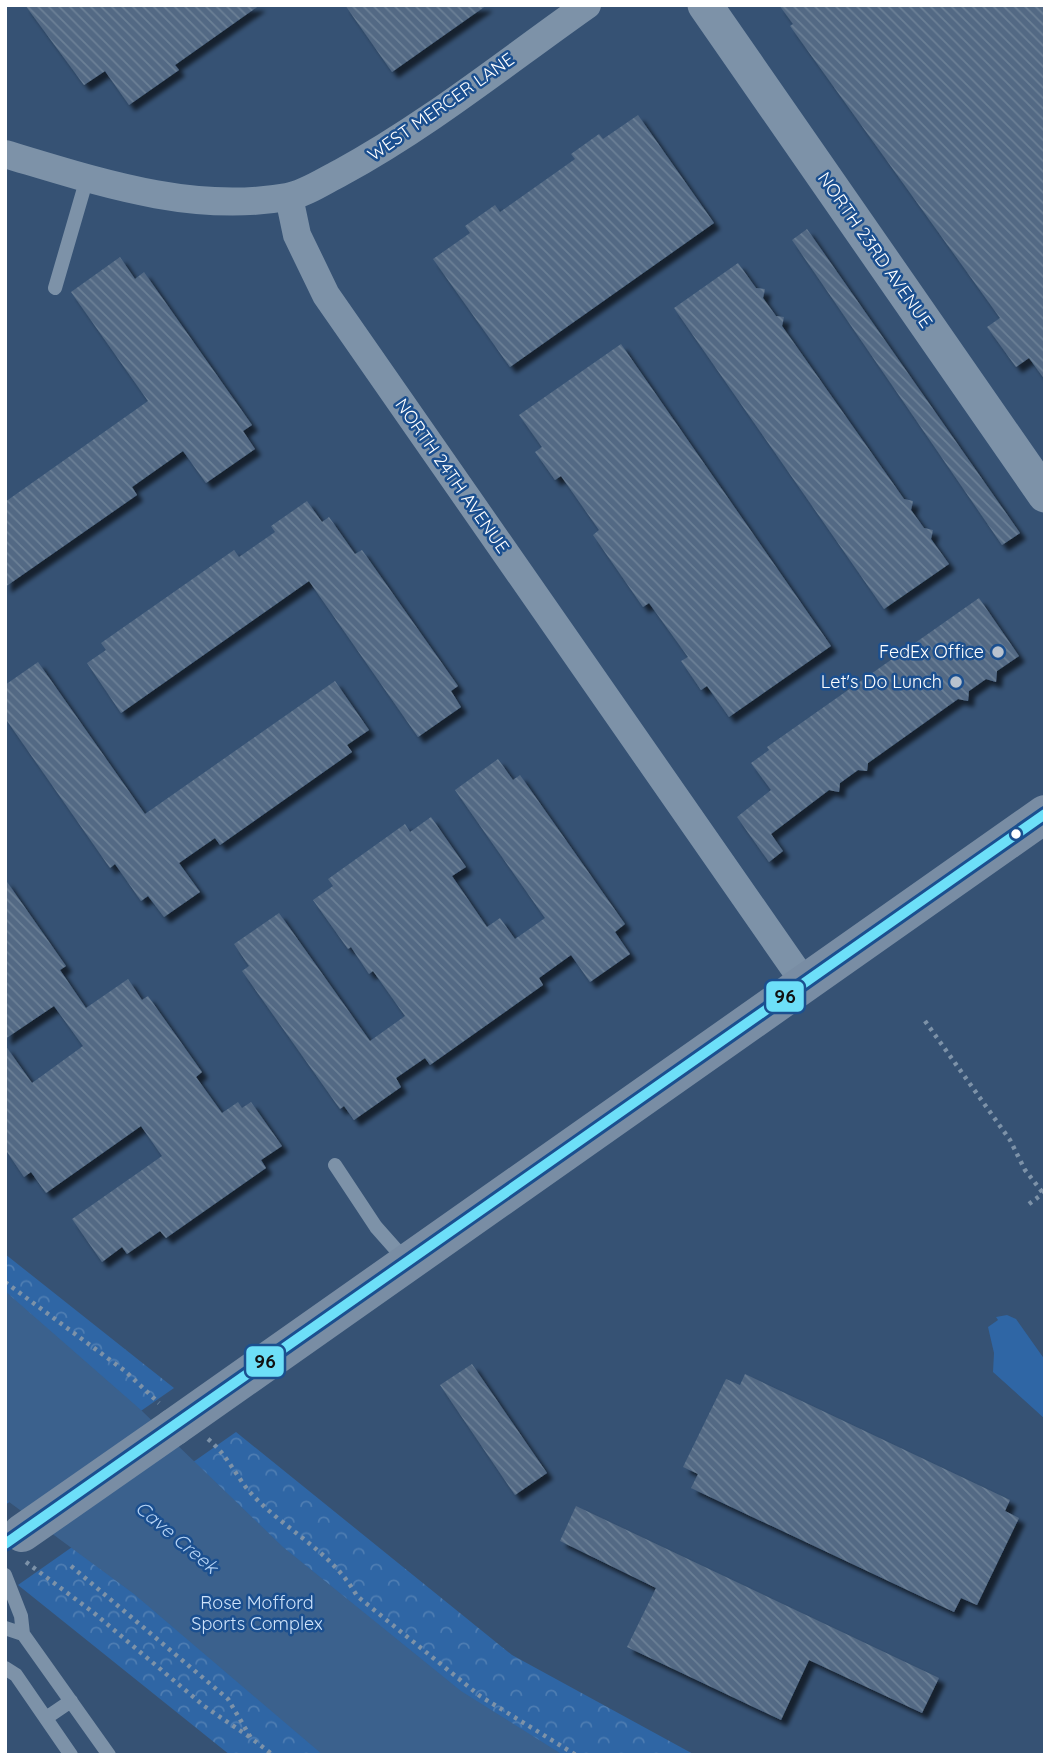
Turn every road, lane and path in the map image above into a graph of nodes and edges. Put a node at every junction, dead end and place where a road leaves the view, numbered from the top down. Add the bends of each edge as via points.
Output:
1 (587, 5) edge
2 (705, 5) edge
3 (5, 153) edge
4 (87, 178) junction
5 (289, 197) junction
6 (55, 288) dead end
7 (1045, 495) edge
8 (1045, 814) edge
9 (803, 982) junction
10 (925, 1021) dead end
11 (335, 1165) dead end
12 (1044, 1192) edge
13 (1029, 1204) dead end
14 (407, 1262) junction
15 (5, 1282) edge
16 (149, 1396) dead end
17 (223, 1451) dead end
18 (14, 1544) edge
19 (71, 1566) dead end
20 (5, 1575) edge
21 (5, 1628) edge
22 (23, 1634) junction
23 (5, 1668) edge
24 (71, 1701) junction
25 (46, 1718) junction
26 (251, 1738) junction
27 (71, 1755) edge
28 (109, 1755) edge
29 (273, 1755) edge
30 (576, 1755) edge

1 - 5 street, WEST MERCER LANE via 379,152
2 - 7 street, NORTH 23RD AVENUE
3 - 4 street
4 - 5 street via 167,197 232,201
4 - 6 lane
5 - 9 street, NORTH 24TH AVENUE via 297,235 326,295
8 - 9 main road
9 - 14 main road
10 - 12 path
11 - 14 lane via 376,1227
12 - 13 path
14 - 18 main road, bridge
15 - 16 path via 125,1371
17 - 30 path via 249,1490 325,1556 357,1595 480,1696
18 - 26 path via 204,1706
19 - 26 path via 228,1699
20 - 22 lane
21 - 22 lane
22 - 24 lane
23 - 25 lane via 16,1675
24 - 25 lane
24 - 28 lane
25 - 27 lane
26 - 29 path

